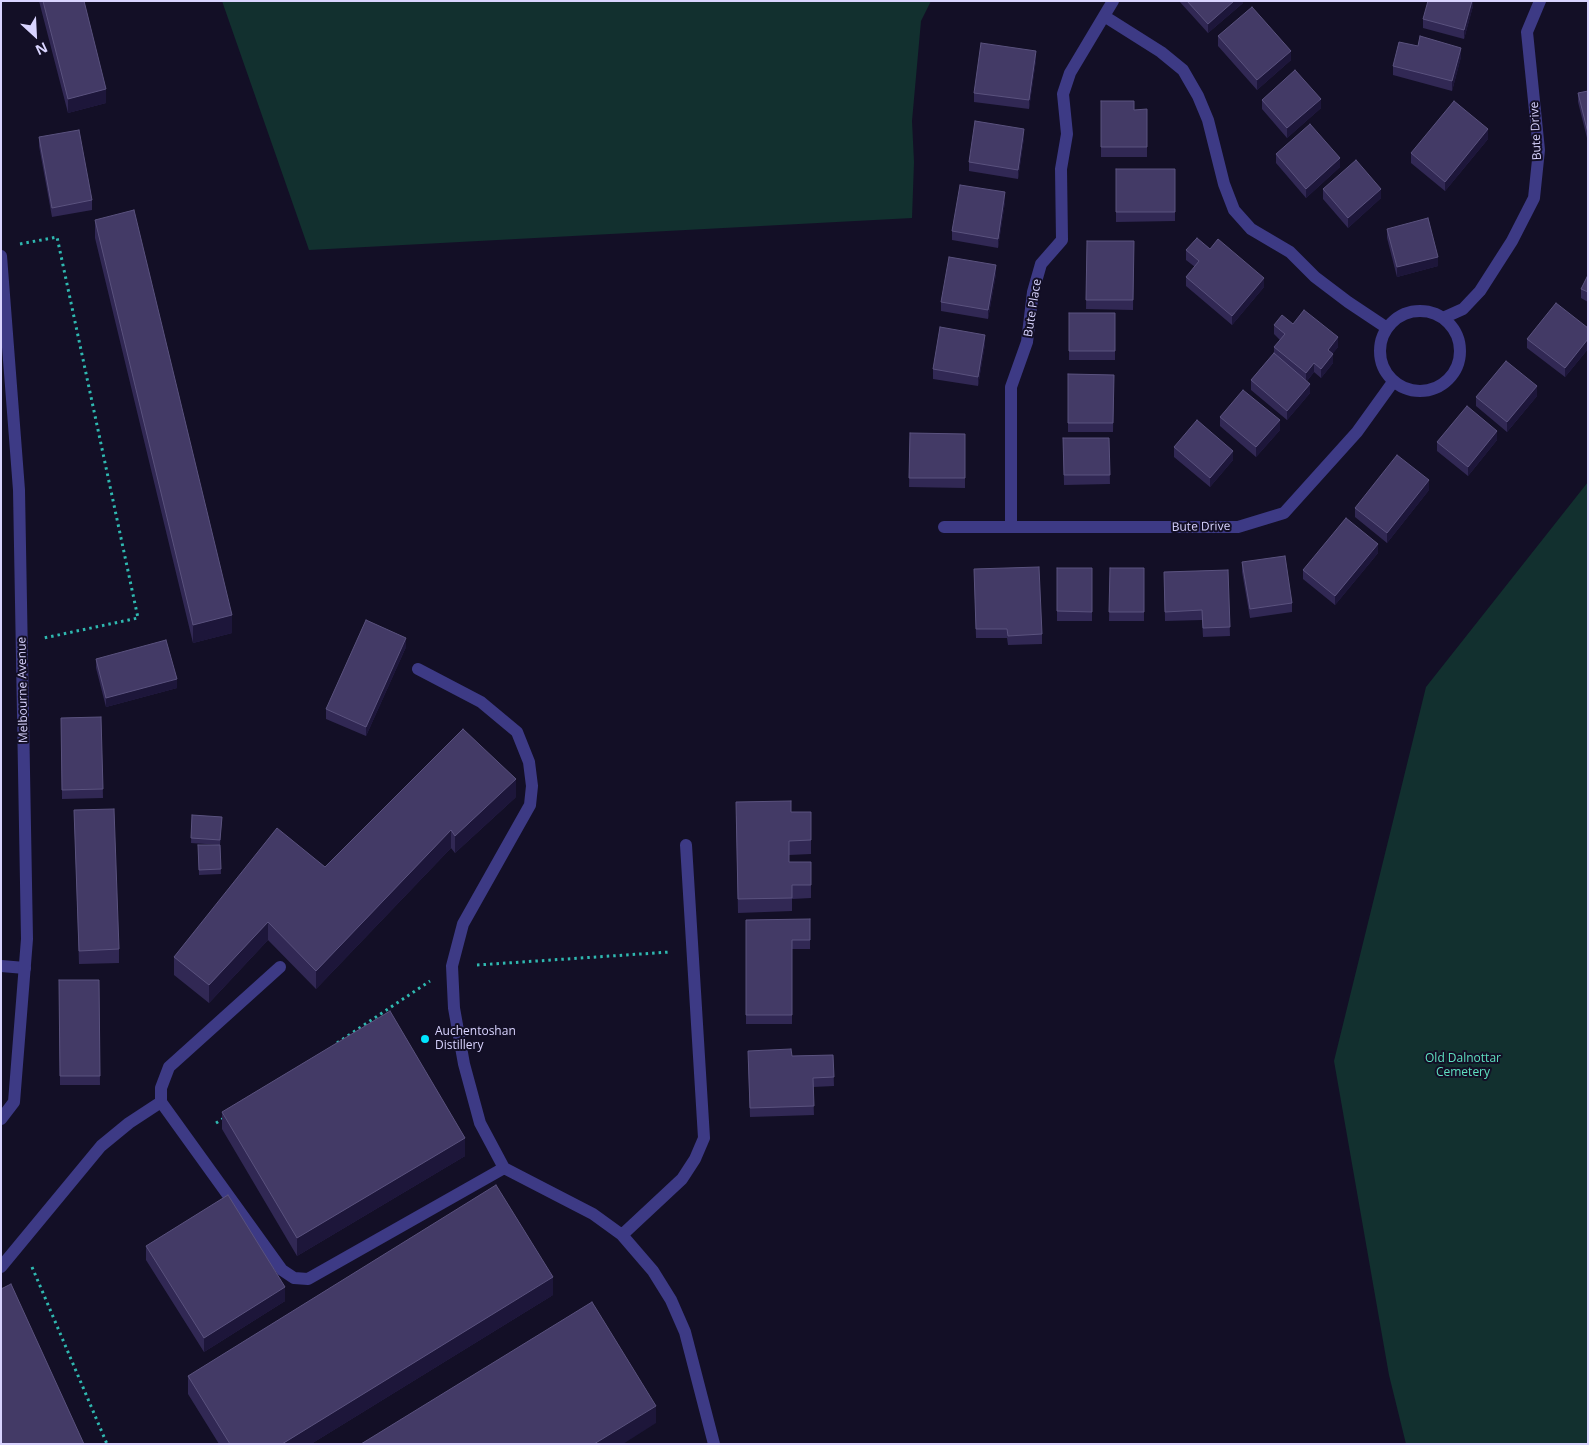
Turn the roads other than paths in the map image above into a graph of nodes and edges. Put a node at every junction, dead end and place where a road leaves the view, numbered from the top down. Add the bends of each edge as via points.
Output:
1 (1113, 1) edge
2 (1540, 1) edge
3 (1104, 16) junction
4 (1, 256) edge
5 (1443, 318) junction
6 (1387, 328) junction
7 (1393, 382) junction
8 (944, 527) dead end
9 (1011, 527) junction
10 (418, 669) dead end
11 (686, 845) dead end
12 (1, 966) edge
13 (280, 967) edge
14 (25, 968) junction
15 (161, 1102) junction
16 (1, 1120) edge
17 (504, 1168) junction
18 (622, 1235) junction
19 (1, 1267) edge
20 (714, 1444) edge

1 - 3 street, Bute Place
2 - 5 street, Bute Drive via 1527,32 1539,150 1534,198 1512,241 1480,290 1463,309
3 - 6 street via 1162,52 1183,70 1208,120 1234,210 1251,229 1290,252 1315,277
3 - 9 street, Bute Place via 1070,74 1063,94 1067,134 1061,169 1062,240 1041,264 1032,292 1027,342 1011,387
4 - 14 street, Melbourne Avenue via 19,490
5 - 6 street via 1431,312 1413,312 1396,318
5 - 7 street via 1458,338 1458,364 1452,376 1442,385 1417,392
6 - 7 street via 1379,350 1383,367
7 - 9 street, Bute Drive via 1357,432 1284,513 1238,526
8 - 9 street, Bute Drive
10 - 17 street via 481,702 517,732 529,762 530,804 462,924 452,966 454,1008 464,1064 480,1123
11 - 18 street via 704,1138 682,1179
12 - 14 street
13 - 15 street via 169,1067 161,1088
14 - 16 street, Melbourne Avenue via 14,1102
15 - 17 street via 282,1270 294,1278 308,1279
15 - 19 street via 101,1146
17 - 18 street via 593,1214
18 - 20 street via 653,1271 686,1332

